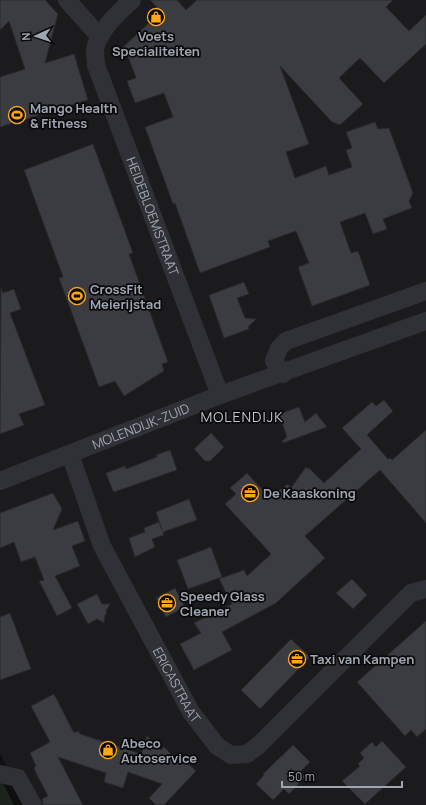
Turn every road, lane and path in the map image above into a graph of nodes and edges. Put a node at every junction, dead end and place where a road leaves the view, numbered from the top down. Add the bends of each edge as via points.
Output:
1 (67, 0) edge
2 (132, 0) edge
3 (100, 37) junction
4 (426, 291) edge
5 (426, 321) edge
6 (283, 374) junction
7 (220, 395) junction
8 (70, 454) junction
9 (0, 481) edge
10 (426, 589) edge
11 (0, 774) edge
12 (33, 805) edge

1 - 3 street
2 - 3 street, HEIDEBLOEMSTRAAT via 115,16
3 - 7 street, HEIDEBLOEMSTRAAT via 95,49 96,65
4 - 6 street via 286,340 279,348 274,361
5 - 6 street, MOLENDIJK-ZUID
6 - 7 street, MOLENDIJK-ZUID
7 - 8 street, MOLENDIJK-ZUID
8 - 9 street, MOLENDIJK-ZUID
8 - 10 street, ERICASTRAAT via 102,546 191,712 217,746 231,755 247,754 259,745 411,593
11 - 12 street via 18,778

